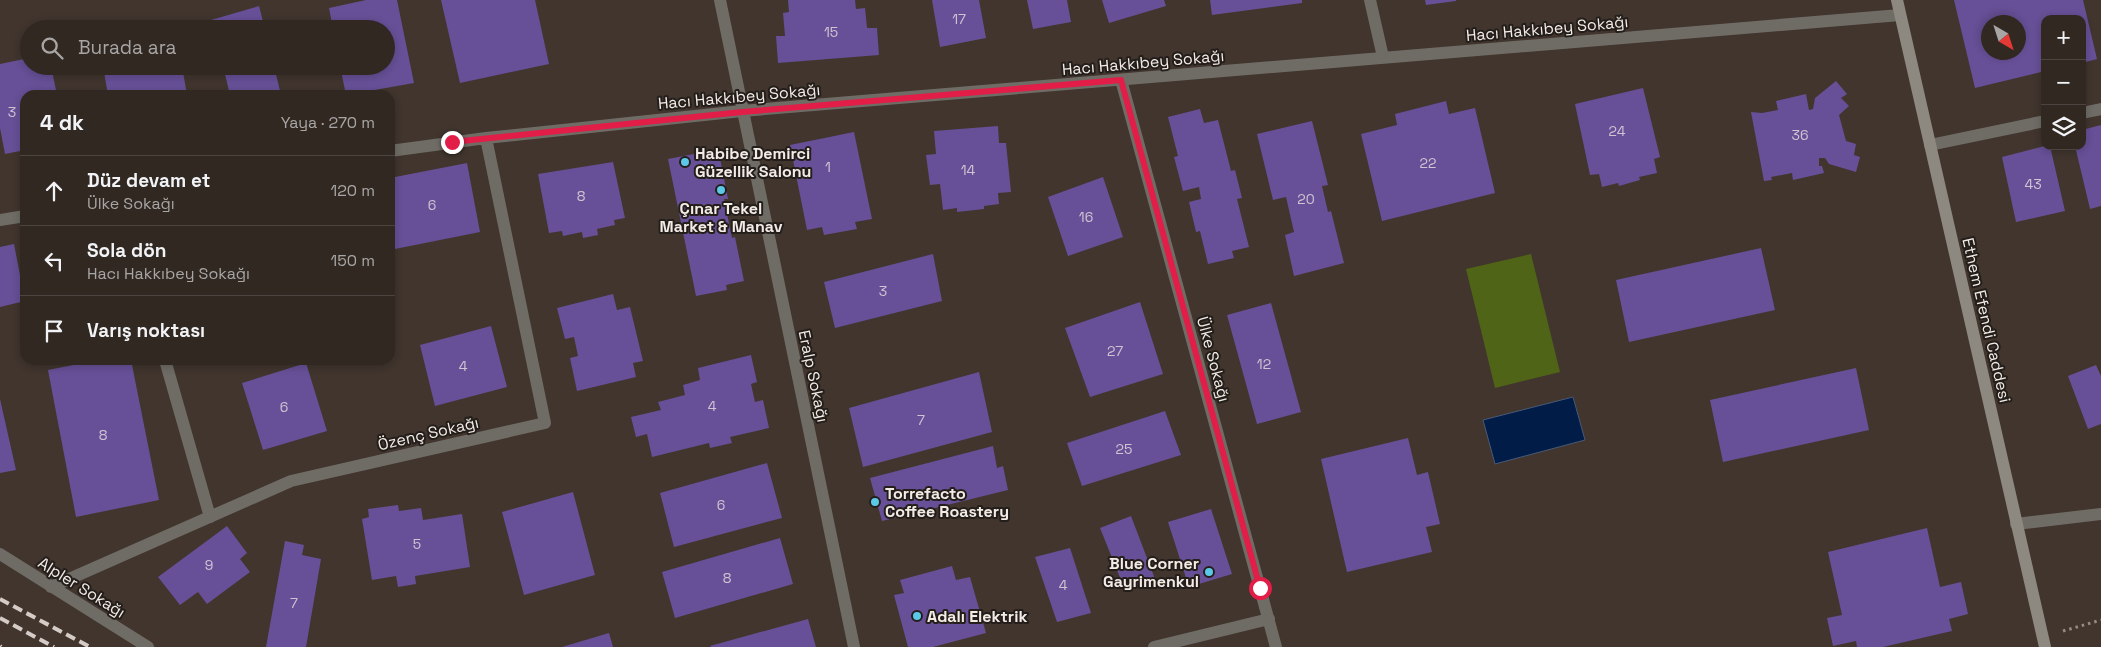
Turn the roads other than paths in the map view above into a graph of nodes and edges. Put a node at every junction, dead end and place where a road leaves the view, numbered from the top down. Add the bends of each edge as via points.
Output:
1 (720, 0) edge
2 (1370, 0) edge
3 (1897, 0) edge
4 (1900, 15) junction
5 (1383, 57) junction
6 (1121, 80) junction
7 (2101, 109) edge
8 (742, 112) junction
9 (2086, 112) edge
10 (2041, 122) edge
11 (486, 138) junction
12 (1930, 146) junction
13 (395, 150) edge
14 (20, 217) edge
15 (0, 220) edge
16 (166, 365) edge
17 (2101, 514) edge
18 (210, 517) junction
19 (2016, 524) junction
20 (0, 554) edge
21 (51, 587) junction
22 (1269, 619) junction
23 (148, 647) edge
24 (854, 647) edge
25 (1154, 647) edge
26 (1276, 647) edge
27 (2045, 647) edge

1 - 8 street, Eralp Sokağı
2 - 5 street
3 - 4 main road, Ethem Efendi Caddesi
4 - 5 street, Hacı Hakkıbey Sokağı
4 - 12 main road, Ethem Efendi Caddesi
5 - 6 street, Hacı Hakkıbey Sokağı
6 - 8 street, Hacı Hakkıbey Sokağı
6 - 22 street, Ülke Sokağı
7 - 9 street
8 - 11 street, Hacı Hakkıbey Sokağı
8 - 24 street, Eralp Sokağı
10 - 12 street
11 - 13 street, Hacı Hakkıbey Sokağı
11 - 18 street, Özenç Sokağı via 545,422 290,481
12 - 19 main road, Ethem Efendi Caddesi
14 - 15 street
16 - 18 street
17 - 19 street
18 - 21 street, Özenç Sokağı
19 - 27 main road, Ethem Efendi Caddesi
20 - 21 street, Alpler Sokağı
21 - 23 street, Alpler Sokağı
22 - 25 street
22 - 26 street, Ülke Sokağı

